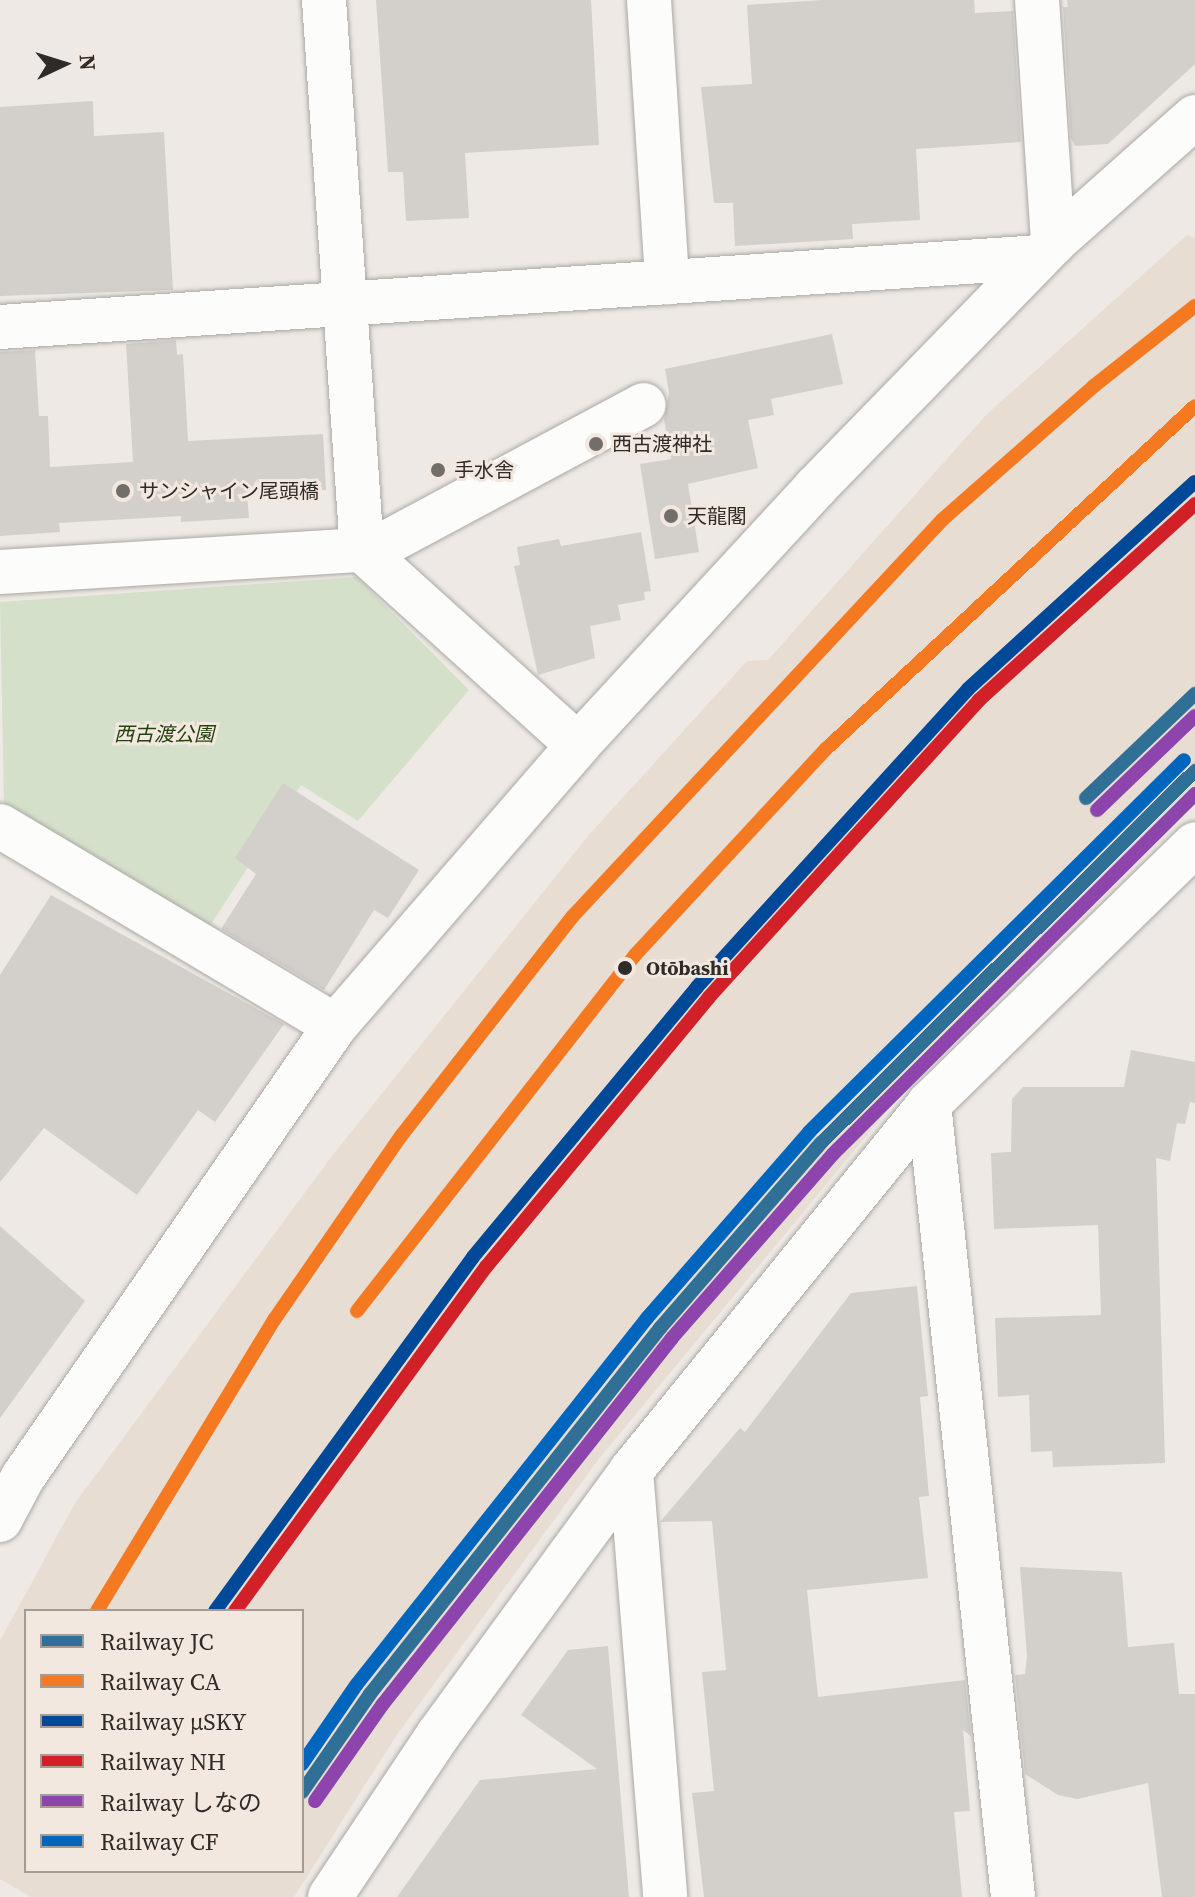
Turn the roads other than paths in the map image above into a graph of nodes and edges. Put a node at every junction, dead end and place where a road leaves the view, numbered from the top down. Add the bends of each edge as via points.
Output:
1 (324, 0) edge
2 (649, 0) edge
3 (1037, 0) edge
4 (1195, 117) edge
5 (1046, 250) junction
6 (667, 282) junction
7 (345, 304) junction
8 (0, 327) edge
9 (644, 405) dead end
10 (362, 550) junction
11 (0, 572) edge
12 (578, 745) junction
13 (0, 826) edge
14 (1195, 844) edge
15 (335, 1026) junction
16 (929, 1104) junction
17 (12, 1471) edge
18 (631, 1471) junction
19 (0, 1520) edge
20 (330, 1897) edge
21 (665, 1897) edge
22 (1013, 1897) edge

1 - 7 street
2 - 6 street
3 - 5 street
4 - 5 street
5 - 6 street
5 - 12 street
6 - 7 street
7 - 8 street
7 - 10 street
9 - 10 street via 388,542
10 - 11 street
10 - 12 street
12 - 15 street
13 - 15 street
14 - 16 street
15 - 17 street
16 - 18 street
16 - 22 street
17 - 19 street
18 - 20 street via 438,1735
18 - 21 street

